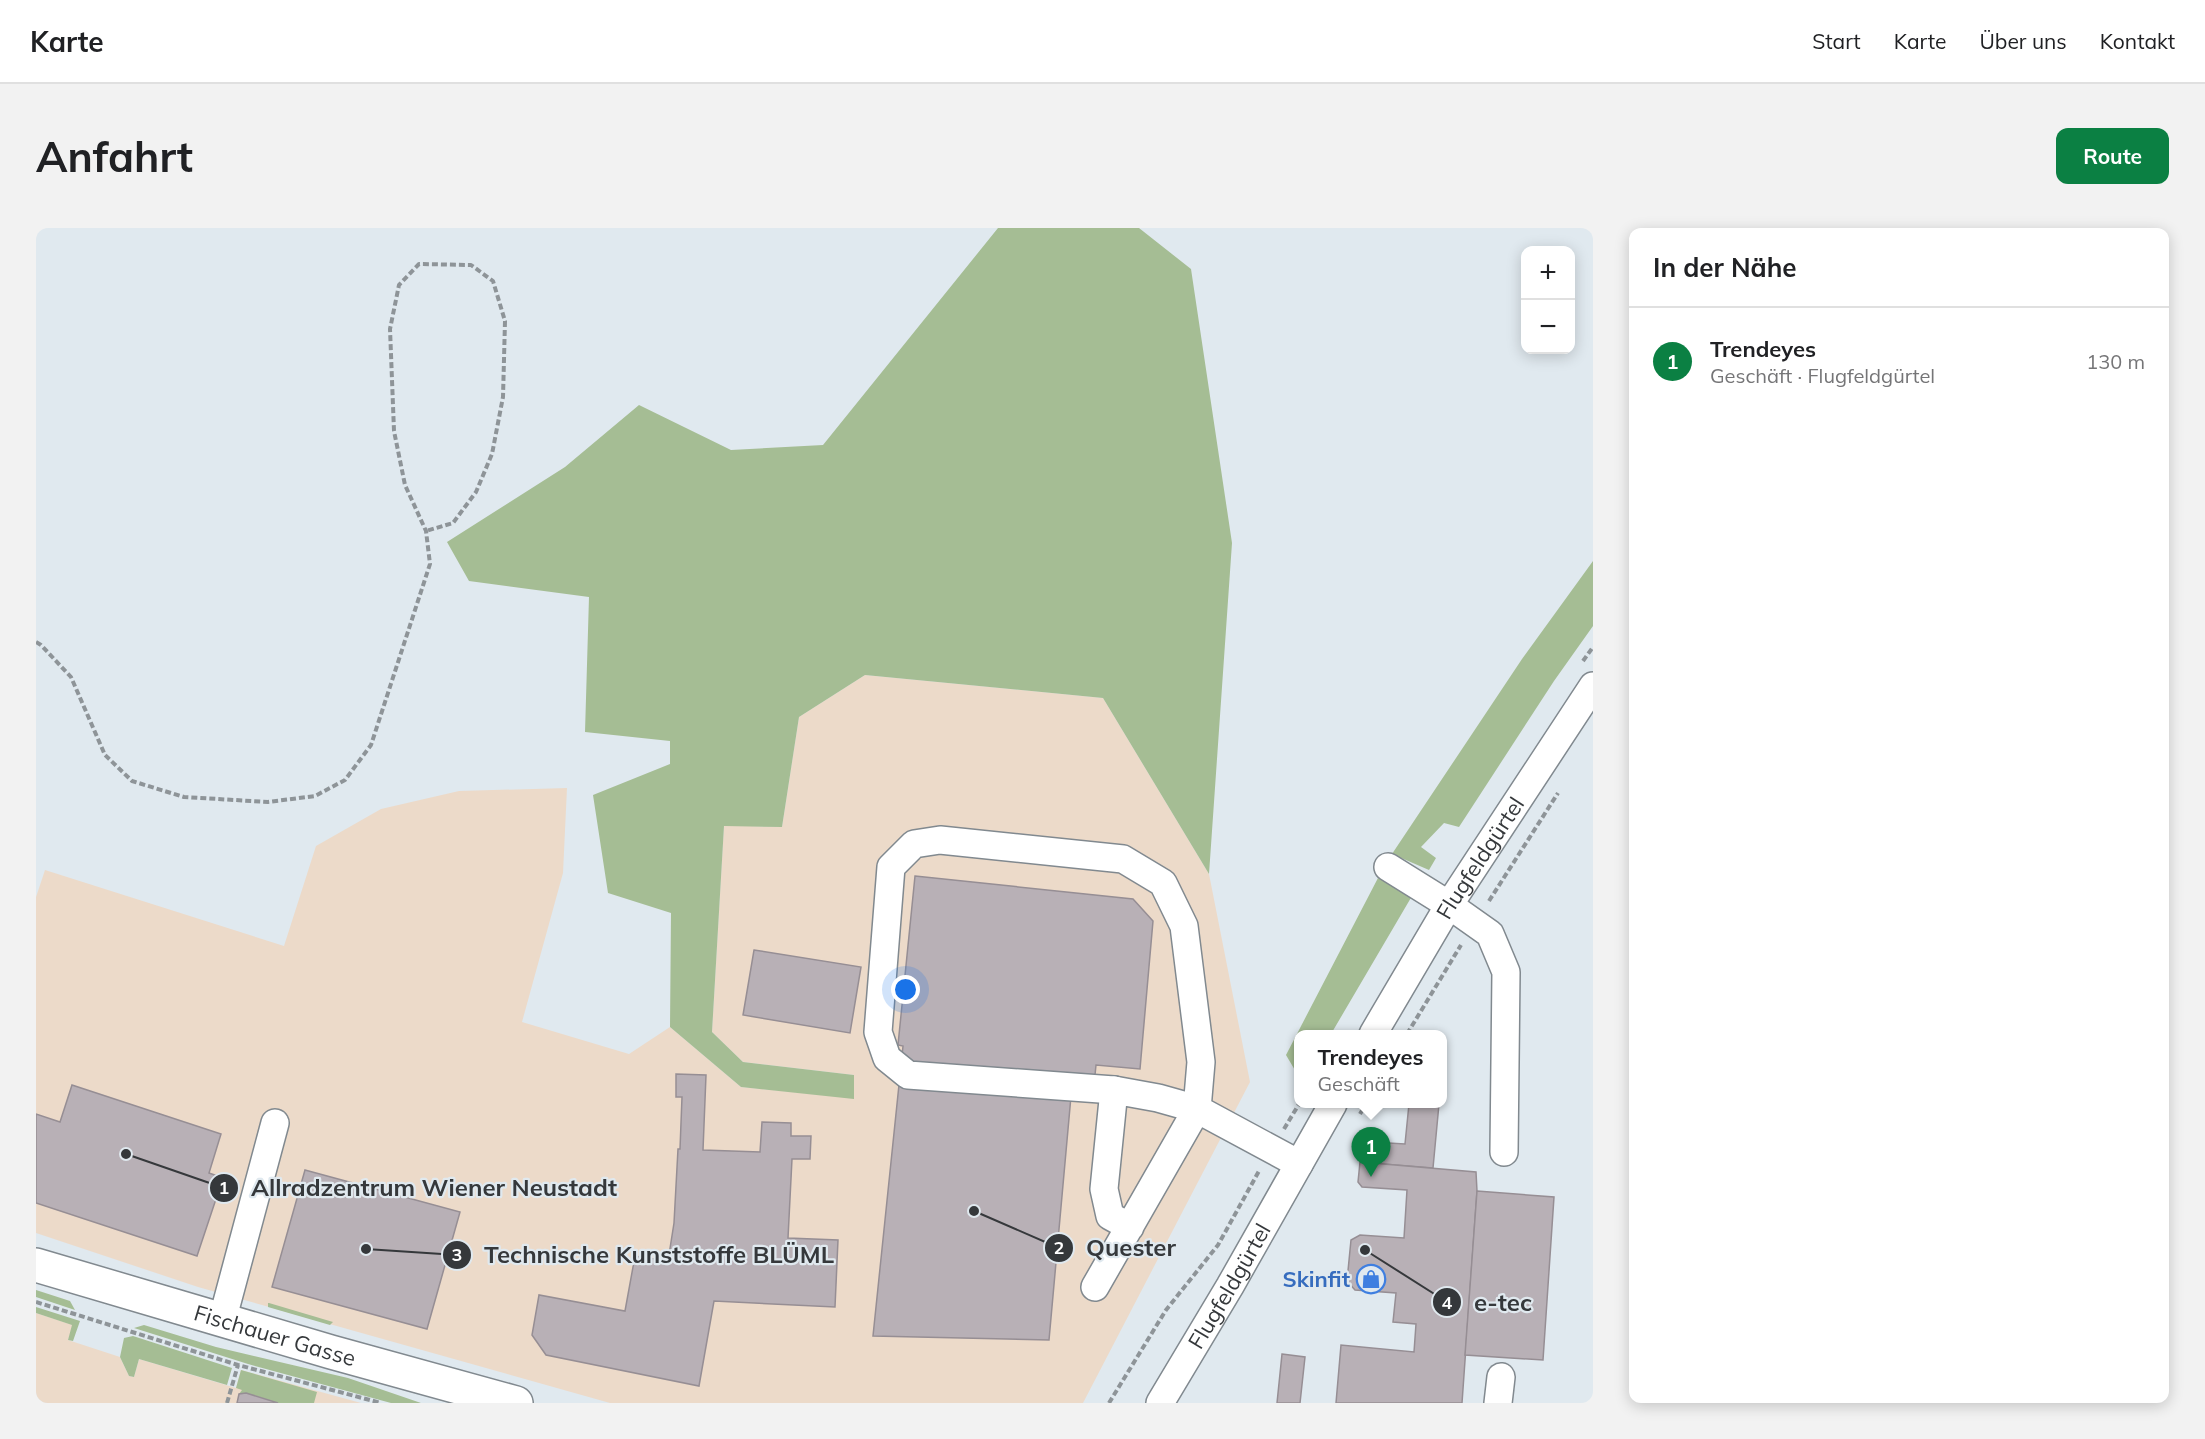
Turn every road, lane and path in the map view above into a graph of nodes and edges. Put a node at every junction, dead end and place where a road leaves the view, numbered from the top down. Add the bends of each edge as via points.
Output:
1 (426, 531) junction
2 (36, 642) edge
3 (1590, 697) edge
4 (1562, 786) dead end
5 (1388, 867) dead end
6 (1449, 904) junction
7 (1475, 922) junction
8 (1376, 1030) edge
9 (1410, 1030) edge
10 (1114, 1090) junction
11 (1298, 1108) edge
12 (1331, 1108) edge
13 (1197, 1110) junction
14 (275, 1123) dead end
15 (1272, 1150) junction
16 (1504, 1152) dead end
17 (1299, 1164) junction
18 (1130, 1227) junction
19 (36, 1264) edge
20 (1095, 1287) dead end
21 (36, 1302) edge
22 (222, 1321) junction
23 (238, 1365) junction
24 (227, 1403) edge
25 (381, 1403) edge
26 (516, 1403) edge
27 (1108, 1403) edge
28 (1160, 1403) edge

1 - 1 path via 405,485 394,431 390,329 399,285 419,264 471,265 493,281 505,321 502,397 492,453 476,492 453,523
1 - 2 path via 430,564 371,745 345,780 315,796 268,802 184,797 132,782 105,755 71,677
3 - 6 street, Flugfeldgürtel
4 - 7 path
5 - 6 street
6 - 7 street
6 - 8 street, Flugfeldgürtel
7 - 9 path
7 - 16 street via 1490,934 1506,972
10 - 13 street
10 - 13 street via 908,1075 887,1058 878,1032 891,867 914,844 940,840 1124,858 1163,883 1184,926 1201,1062
10 - 18 street via 1104,1189 1110,1216
11 - 15 path
12 - 17 street, Flugfeldgürtel
13 - 15 street
13 - 18 street
14 - 22 street
15 - 17 street
15 - 27 path via 1218,1245 1166,1310
17 - 28 street, Flugfeldgürtel
18 - 20 street
19 - 22 main road, Fischauer Gasse
21 - 23 path
22 - 26 main road, Fischauer Gasse
23 - 24 path
23 - 25 path

